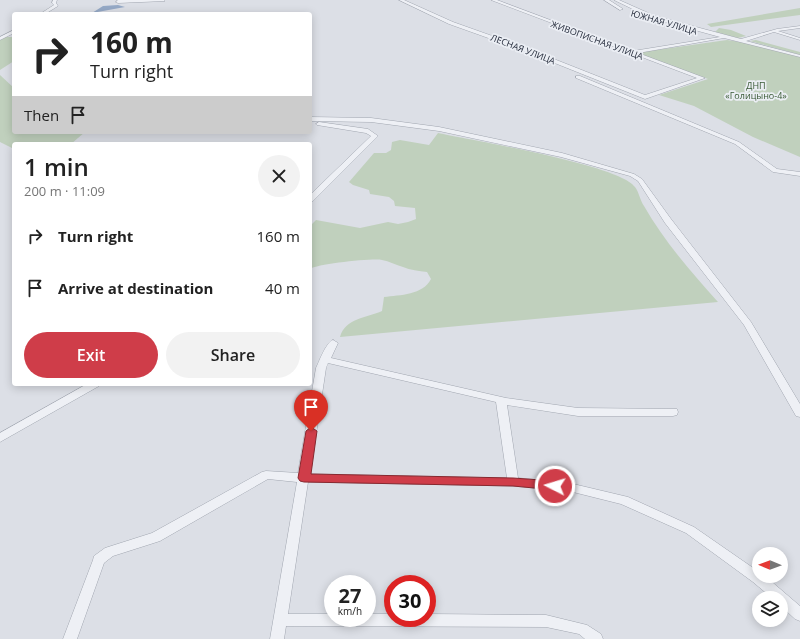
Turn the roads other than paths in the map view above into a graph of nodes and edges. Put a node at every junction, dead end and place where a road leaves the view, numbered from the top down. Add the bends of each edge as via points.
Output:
1 (55, 0) edge
2 (120, 0) edge
3 (402, 0) edge
4 (506, 0) edge
5 (606, 0) edge
6 (616, 0) edge
7 (163, 1) edge
8 (495, 1) edge
9 (45, 12) edge
10 (800, 27) edge
11 (12, 32) edge
12 (775, 32) junction
13 (0, 39) edge
14 (800, 39) edge
15 (743, 40) junction
16 (633, 52) junction
17 (800, 56) edge
18 (573, 74) dead end
19 (702, 78) joint
20 (312, 119) edge
21 (312, 122) edge
22 (800, 174) edge
23 (312, 196) edge
24 (333, 343) dead end
25 (324, 359) junction
26 (91, 386) edge
27 (501, 400) junction
28 (673, 412) dead end
29 (800, 413) edge
30 (0, 438) edge
31 (304, 478) junction
32 (513, 482) junction
33 (773, 591) edge
34 (788, 604) edge
35 (800, 615) edge
36 (279, 620) junction
37 (70, 639) edge
38 (276, 639) edge
39 (596, 639) edge

1 - 9 street via 54,3 57,5
2 - 7 street via 118,2
3 - 19 street, ЛЕСНАЯ УЛИЦА via 451,23 645,97
4 - 8 street
5 - 16 street, ЮЖНАЯ УЛИЦА via 629,12 724,38
6 - 15 street via 675,24
8 - 16 street, ЖИВОПИСНАЯ УЛИЦА
10 - 12 street
11 - 13 street
12 - 14 street
12 - 15 street
15 - 17 street
16 - 19 street, ЖИВОПИСНАЯ УЛИЦА
18 - 22 street via 737,143 775,171
20 - 29 street via 371,120 439,129 562,155 632,175 640,180 668,221 748,324
21 - 23 street via 368,131 375,136
24 - 25 street
25 - 27 street
25 - 31 street
26 - 30 street
27 - 28 street via 578,412
27 - 32 street
31 - 32 street
31 - 36 street
31 - 37 street via 266,475 156,537 109,552 99,560
32 - 33 street via 569,487 624,500 690,530
34 - 35 street
36 - 38 street
36 - 39 street via 546,621 582,629

